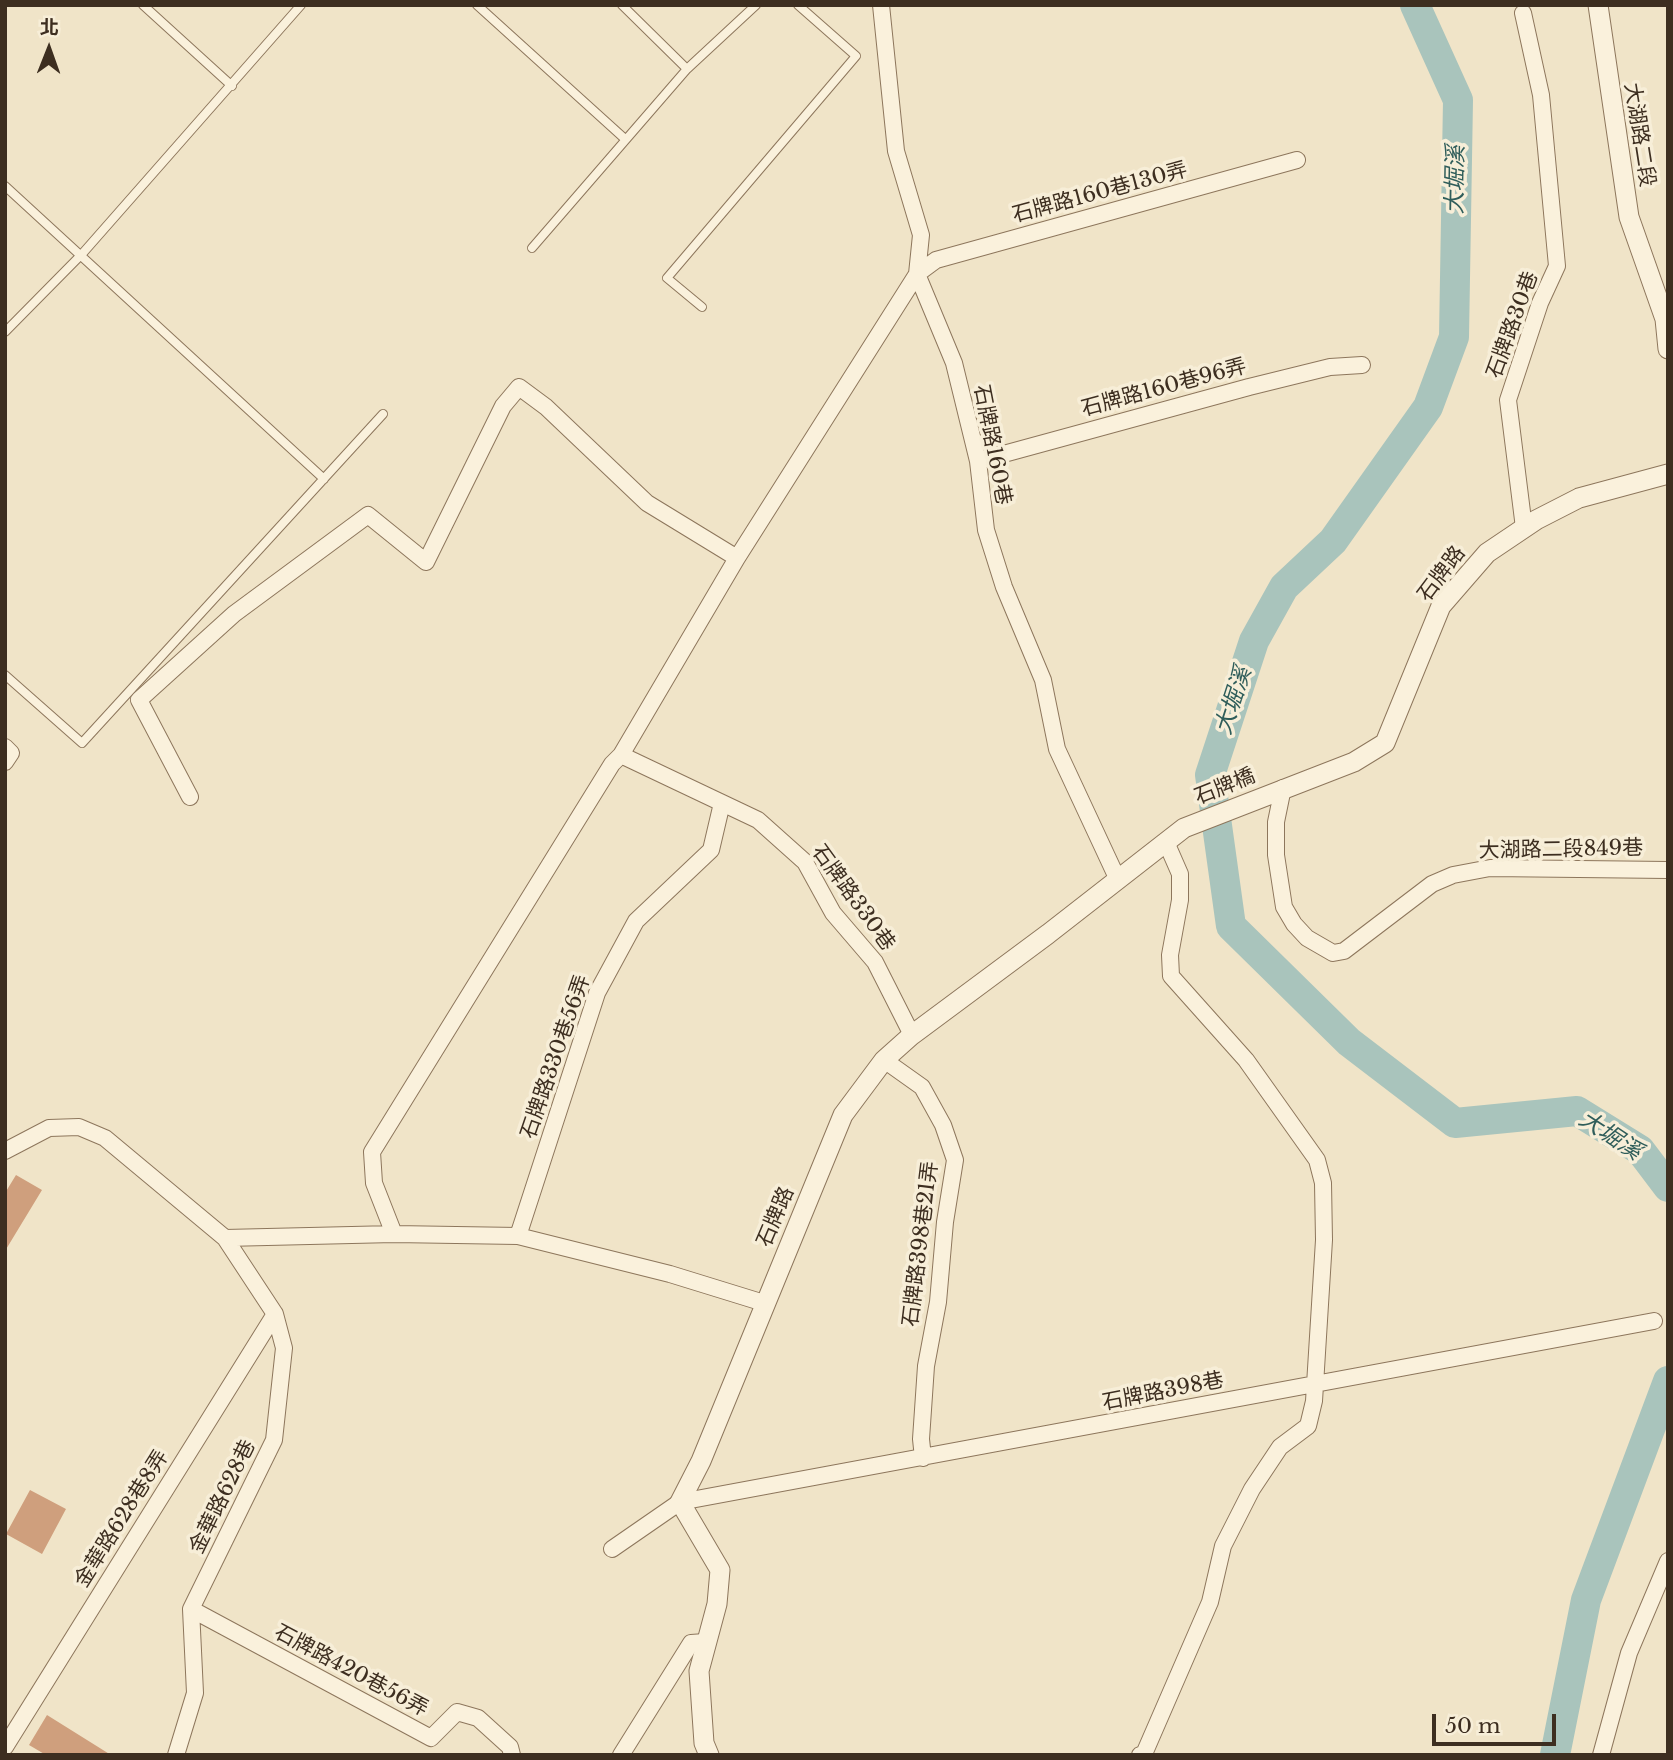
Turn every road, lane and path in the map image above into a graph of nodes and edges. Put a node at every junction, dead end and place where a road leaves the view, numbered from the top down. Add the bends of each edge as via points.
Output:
1 (143, 5) edge
2 (301, 5) edge
3 (477, 5) edge
4 (622, 5) edge
5 (756, 5) edge
6 (797, 5) edge
7 (881, 5) edge
8 (1598, 5) edge
9 (1522, 13) dead end
10 (687, 69) junction
11 (232, 86) junction
12 (625, 139) junction
13 (1297, 160) dead end
14 (5, 186) edge
15 (532, 248) dead end
16 (82, 254) junction
17 (917, 274) junction
18 (702, 307) dead end
19 (5, 332) edge
20 (1668, 349) edge
21 (1362, 365) dead end
22 (383, 414) dead end
23 (978, 461) junction
24 (1668, 474) edge
25 (324, 479) junction
26 (1524, 528) junction
27 (737, 558) junction
28 (5, 675) edge
29 (5, 747) edge
30 (621, 755) junction
31 (5, 762) edge
32 (1283, 788) junction
33 (190, 797) dead end
34 (722, 803) junction
35 (1184, 828) joint
36 (1166, 842) junction
37 (1668, 870) edge
38 (1118, 880) junction
39 (912, 1035) junction
40 (884, 1060) junction
41 (5, 1151) edge
42 (394, 1234) junction
43 (518, 1236) junction
44 (225, 1238) junction
45 (764, 1303) junction
46 (275, 1314) junction
47 (1654, 1321) dead end
48 (1315, 1384) junction
49 (923, 1458) junction
50 (680, 1502) junction
51 (611, 1549) dead end
52 (1668, 1561) edge
53 (191, 1609) junction
54 (705, 1642) junction
55 (5, 1747) edge
56 (176, 1755) edge
57 (512, 1755) edge
58 (621, 1755) edge
59 (709, 1755) edge
60 (1140, 1755) edge
61 (1601, 1755) edge

1 - 11 lane
2 - 11 lane
3 - 12 lane
4 - 10 lane
5 - 10 lane
6 - 18 lane via 856,56 667,278
7 - 17 street, 石牌路160巷 via 896,151 921,235
8 - 20 street, 大湖路二段 via 1629,217 1665,319
9 - 26 street, 石牌路30巷 via 1541,95 1557,266 1508,400
10 - 12 lane
11 - 16 lane
12 - 15 lane
13 - 17 street, 石牌路160巷130弄 via 936,260
14 - 16 lane
16 - 19 lane
16 - 25 lane
17 - 23 street, 石牌路160巷 via 954,363
17 - 27 street
21 - 23 street, 石牌路160巷96弄 via 1330,367 1249,387
22 - 25 lane
23 - 38 street, 石牌路160巷 via 986,530 1043,680 1058,749
24 - 26 street, 石牌路 via 1579,498
25 - 28 lane via 82,743
26 - 32 street, 石牌路 via 1487,553 1441,606 1385,743 1354,762
27 - 30 street
27 - 33 street via 647,503 519,387 503,406 426,562 368,515 234,614 139,700
29 - 31 street via 11,754
30 - 34 street, 石牌路330巷
30 - 42 street via 372,1152 374,1183
32 - 35 street, 石牌橋
32 - 37 street, 大湖路二段849巷 via 1276,855 1284,907 1307,938 1333,953 1344,951 1432,884 1452,875 1490,868
34 - 39 street, 石牌路330巷 via 758,820 805,862 833,913 875,962
34 - 43 street, 石牌路330巷56弄 via 711,850 636,921 597,993
35 - 36 street, 石牌路
36 - 38 street, 石牌路
36 - 48 street via 1180,874 1171,976 1246,1060 1317,1160 1323,1183 1324,1240
38 - 39 street, 石牌路
39 - 40 street, 石牌路
40 - 45 street, 石牌路 via 844,1115
40 - 49 street, 石牌路398巷21弄 via 922,1087 956,1160 926,1366
41 - 44 street, 金華路628巷 via 49,1128 79,1128 105,1138
42 - 43 street
42 - 44 street
43 - 45 street
44 - 46 street, 金華路628巷
45 - 50 street, 石牌路
46 - 53 street, 金華路628巷 via 284,1349 274,1440
46 - 55 street, 金華路628巷8弄
47 - 48 street, 石牌路398巷
48 - 49 street, 石牌路398巷
48 - 60 street via 1308,1426 1280,1447 1223,1546 1210,1602
49 - 50 street, 石牌路398巷
50 - 51 street
50 - 54 street via 720,1570 717,1604
52 - 61 street via 1629,1653
53 - 56 street, 金華路628巷 via 195,1693
53 - 57 street, 石牌路420巷56弄 via 431,1738 457,1712 478,1717 510,1747
54 - 58 street via 691,1643
54 - 59 street via 699,1695

